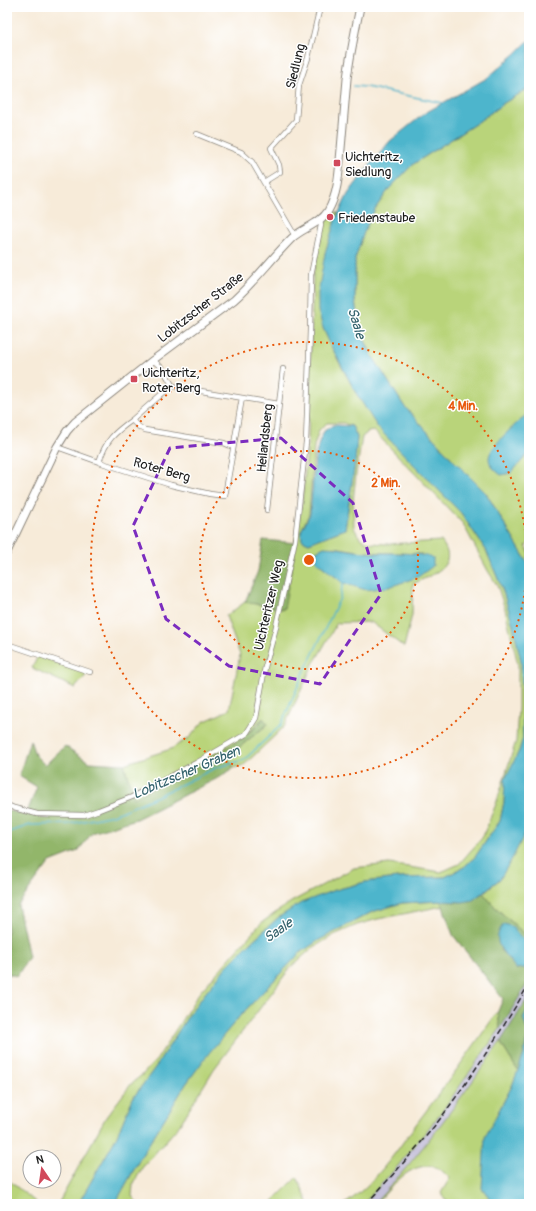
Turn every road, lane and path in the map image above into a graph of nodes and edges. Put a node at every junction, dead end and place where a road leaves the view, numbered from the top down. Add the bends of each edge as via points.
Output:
1 (320, 7) edge
2 (360, 7) edge
3 (197, 134) dead end
4 (264, 182) junction
5 (320, 220) junction
6 (295, 236) junction
7 (153, 360) junction
8 (283, 369) dead end
9 (172, 385) junction
10 (242, 398) junction
11 (279, 404) junction
12 (132, 420) junction
13 (57, 447) junction
14 (233, 447) junction
15 (99, 462) junction
16 (267, 510) dead end
17 (7, 552) edge
18 (7, 644) edge
19 (90, 672) dead end
20 (7, 805) edge

1 - 4 street, Siedlung via 299,85 296,120 271,148 280,172
2 - 5 street, Lobitzscher Straße via 347,77 336,189 328,211
3 - 4 street via 241,152 252,162
4 - 6 street
5 - 6 street, Lobitzscher Straße
5 - 20 street, Uichteritzer Weg via 311,275 306,442 295,540 265,667 256,718 246,734 132,797 99,810 84,815 37,814
6 - 7 street, Lobitzscher Straße via 244,291
7 - 9 street
7 - 13 street, Lobitzscher Straße via 75,422
8 - 11 street, Heilandsberg
9 - 10 street
9 - 12 street
10 - 11 street
10 - 14 street, Roter Berg
11 - 16 street, Heilandsberg
12 - 14 street via 145,430 224,443
12 - 15 street via 111,437
13 - 15 street
13 - 17 street, Lobitzscher Straße
14 - 15 street, Roter Berg via 224,496 171,484
18 - 19 street

